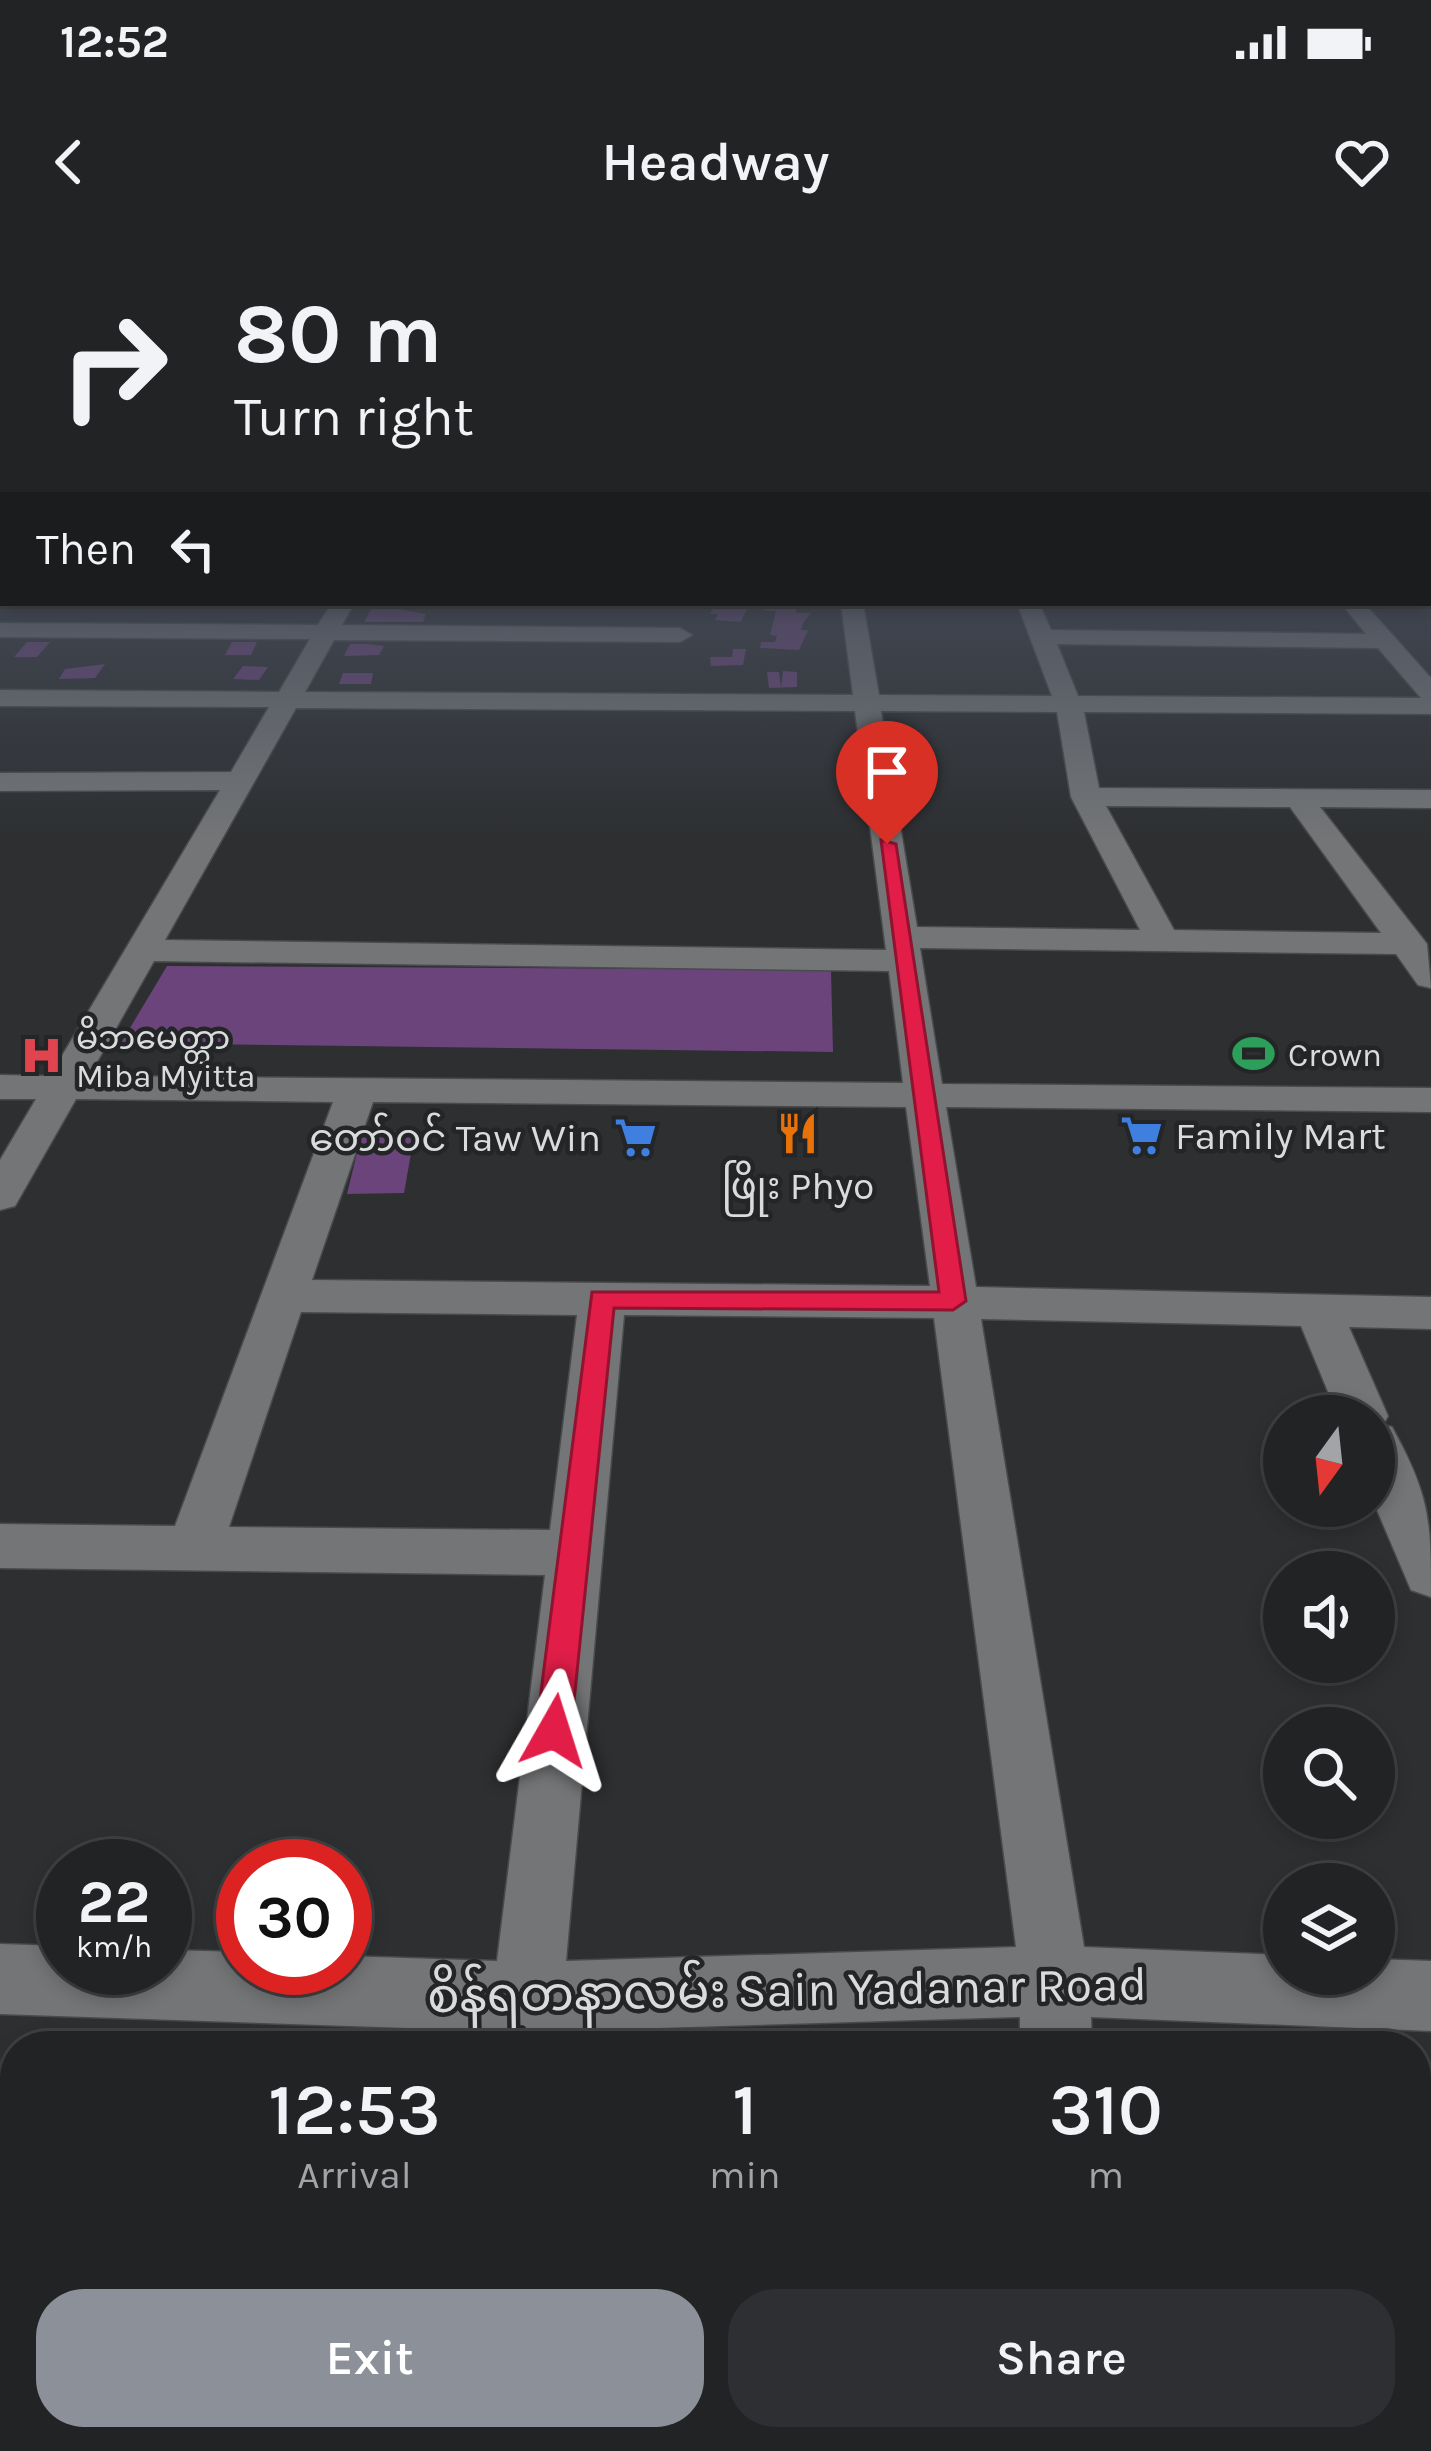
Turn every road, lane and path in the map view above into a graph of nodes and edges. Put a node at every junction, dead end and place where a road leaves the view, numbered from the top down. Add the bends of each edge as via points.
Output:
1 (325, 635) edge
2 (516, 635) edge
3 (680, 635) edge
4 (857, 635) edge
5 (1085, 635) edge
6 (1300, 635) edge
7 (1381, 635) edge
8 (1042, 637) joint
9 (1385, 640) junction
10 (675, 669) junction
11 (1431, 694) edge
12 (0, 698) edge
13 (287, 700) junction
14 (867, 704) junction
15 (1069, 705) junction
16 (1431, 706) edge
17 (240, 781) junction
18 (12, 783) edge
19 (1086, 797) junction
20 (1299, 799) junction
21 (1431, 799) edge
22 (0, 814) edge
23 (1162, 941) junction
24 (1410, 944) junction
25 (903, 949) junction
26 (143, 950) junction
27 (1431, 977) edge
28 (0, 1087) edge
29 (63, 1087) junction
30 (357, 1090) junction
31 (924, 1096) junction
32 (1431, 1100) edge
33 (0, 1196) edge
34 (282, 1296) junction
35 (602, 1298) junction
36 (953, 1301) junction
37 (1318, 1310) junction
38 (1431, 1313) edge
39 (1355, 1395) edge
40 (1395, 1490) edge
41 (0, 1546) edge
42 (194, 1549) junction
43 (571, 1553) junction
44 (1431, 1574) edge
45 (0, 1979) edge
46 (1431, 1996) edge
47 (528, 1997) junction
48 (1056, 2014) edge

1 - 13 street
2 - 10 street
3 - 10 street
4 - 14 street
5 - 8 street
6 - 9 street
7 - 9 street
8 - 15 street
9 - 11 street
10 - 13 street
10 - 14 street
12 - 13 street
13 - 17 street
14 - 15 street
14 - 25 street
15 - 16 street
15 - 19 street
17 - 18 street
17 - 26 street
18 - 22 street
19 - 20 street
19 - 23 street
20 - 21 street
20 - 24 street
23 - 24 street
23 - 25 street
24 - 27 street
25 - 26 street
25 - 31 street
26 - 29 street
28 - 29 street
29 - 30 street
29 - 33 street
30 - 31 street
30 - 34 street
31 - 32 street
31 - 36 street
34 - 35 street
34 - 42 street
35 - 36 street
35 - 43 street
36 - 37 street
36 - 48 street
37 - 38 street
37 - 39 street
40 - 44 street
41 - 42 street
42 - 43 street
43 - 47 street
45 - 47 street, စိန်ရတနာလမ်း Sain Yadanar Road
46 - 48 street, စိန်ရတနာလမ်း Sain Yadanar Road
47 - 48 street, စိန်ရတနာလမ်း Sain Yadanar Road

